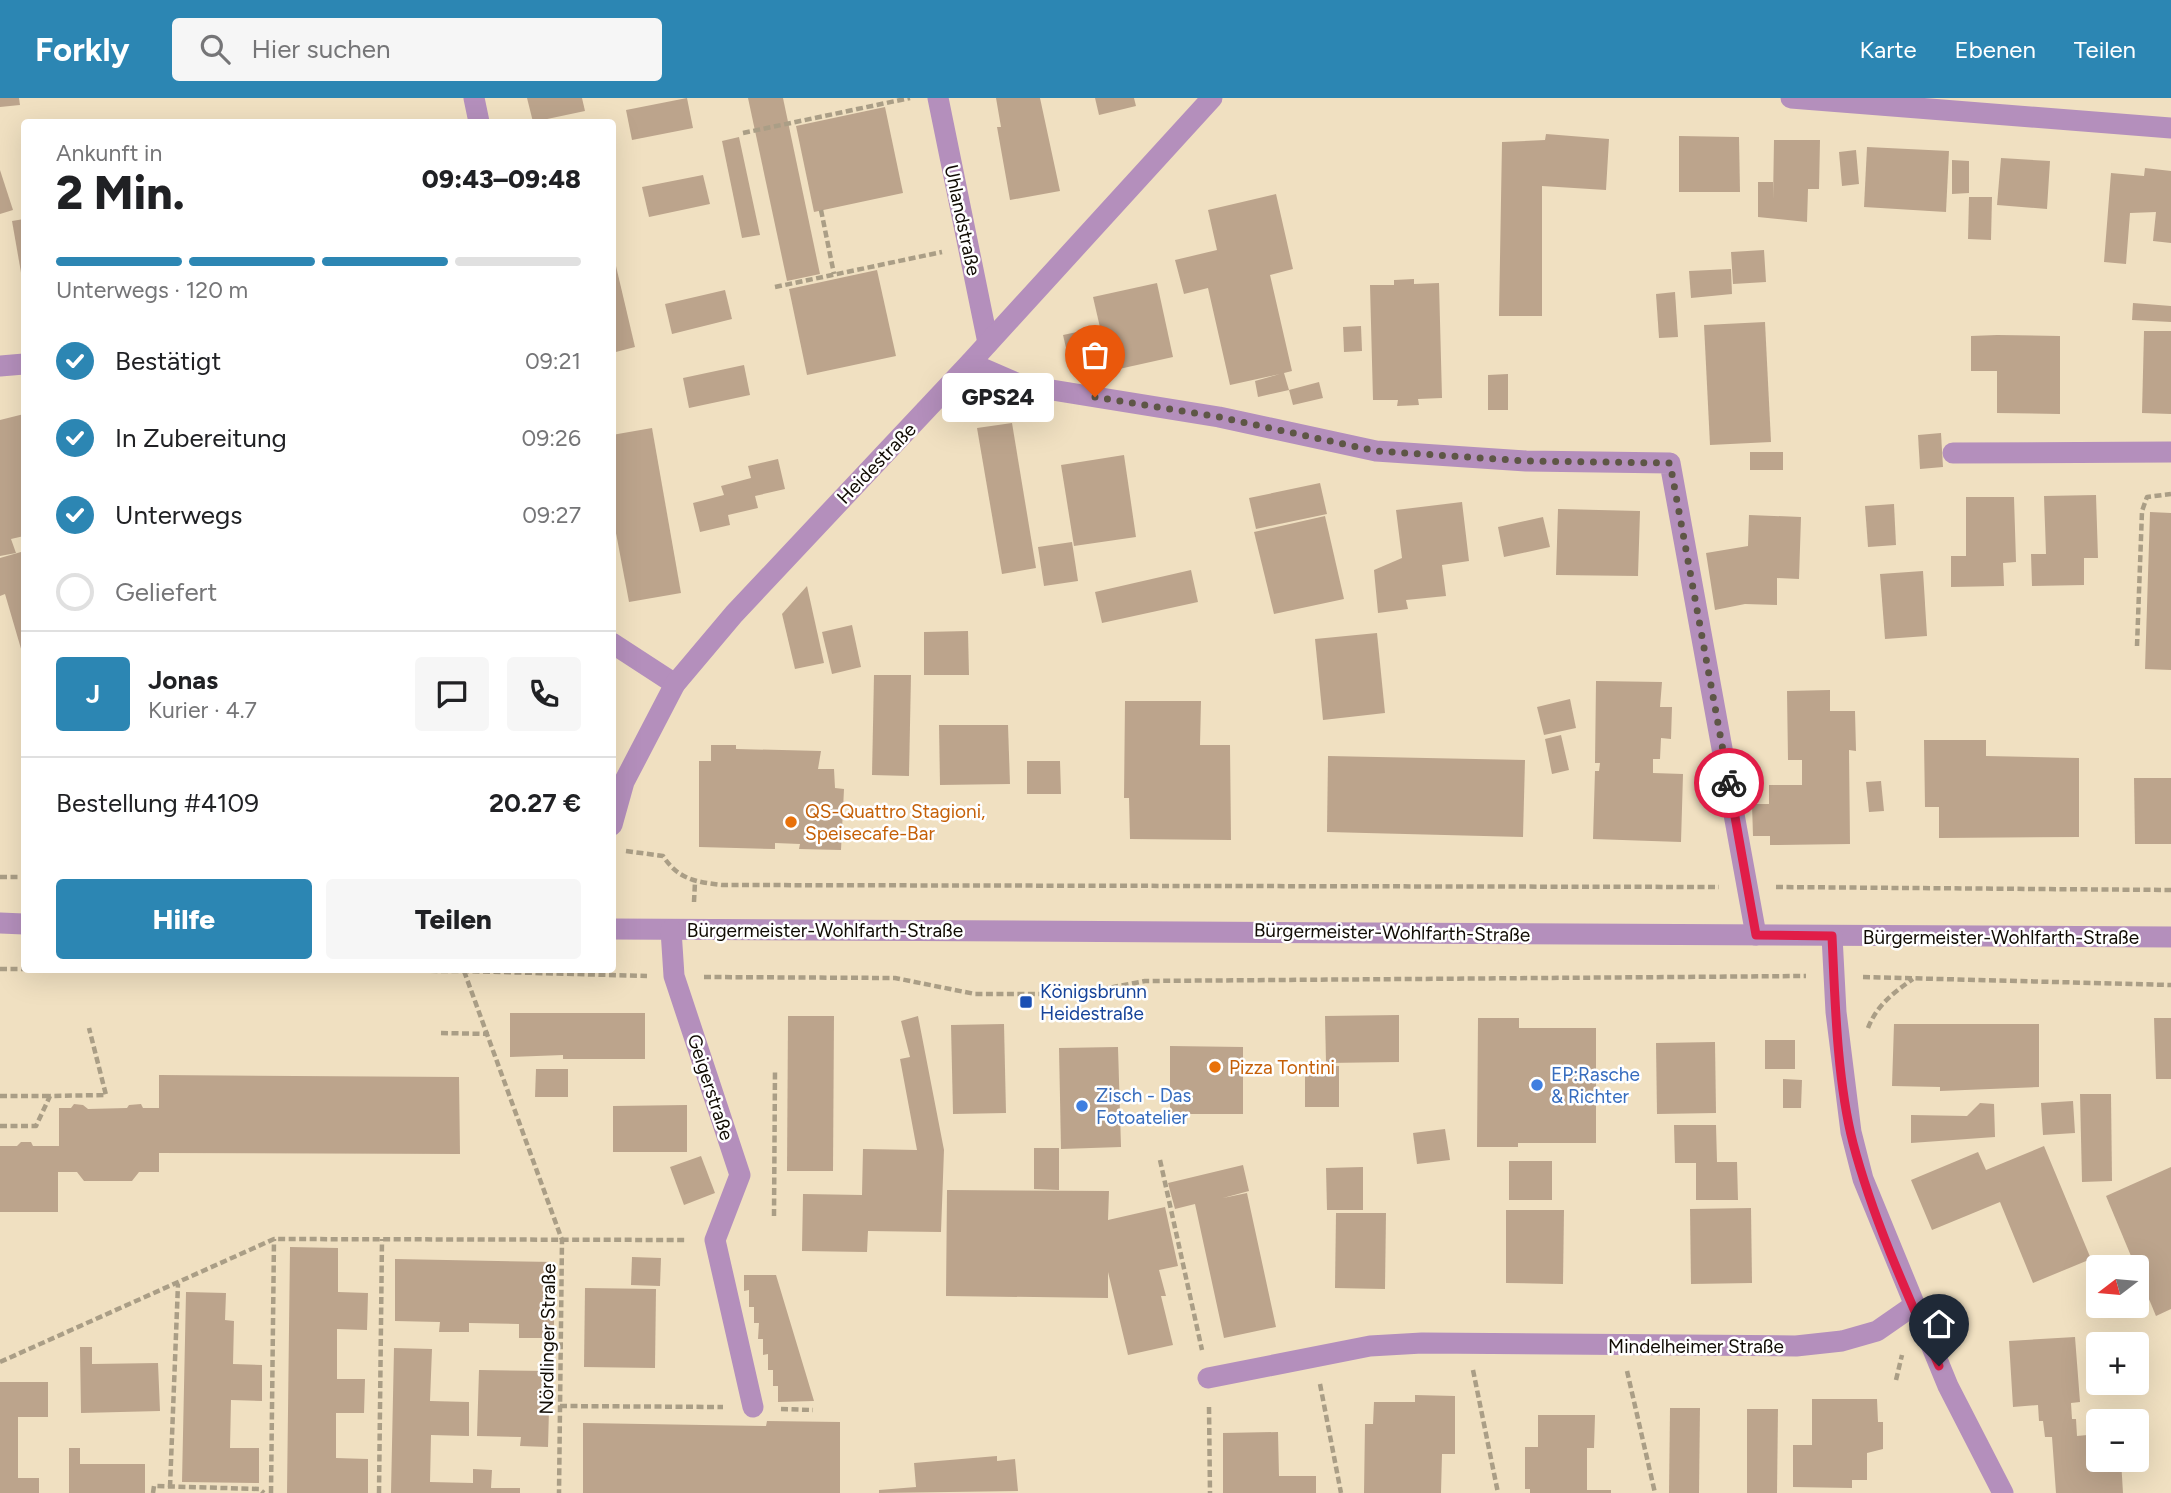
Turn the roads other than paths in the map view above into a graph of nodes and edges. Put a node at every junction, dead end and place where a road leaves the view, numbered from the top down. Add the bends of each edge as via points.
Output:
1 (474, 98) edge
2 (938, 98) edge
3 (1212, 98) edge
4 (1791, 98) edge
5 (478, 119) edge
6 (2171, 128) edge
7 (988, 343) junction
8 (971, 363) junction
9 (21, 364) edge
10 (0, 366) edge
11 (2171, 452) edge
12 (1952, 453) dead end
13 (616, 646) edge
14 (675, 684) junction
15 (616, 811) edge
16 (0, 923) edge
17 (21, 923) edge
18 (616, 929) edge
19 (671, 930) junction
20 (1756, 935) junction
21 (1832, 936) junction
22 (2171, 937) edge
23 (1913, 1306) junction
24 (1208, 1378) road end
25 (753, 1407) road end
26 (2003, 1493) edge

1 - 5 street
2 - 7 street, Uhlandstraße
3 - 7 street, Heidestraße
4 - 6 street
7 - 8 street, Heidestraße
8 - 14 street, Heidestraße via 734,614
8 - 20 street via 1021,385 1219,417 1376,451 1526,461 1670,463
9 - 10 street
11 - 12 street
13 - 14 street
14 - 15 street, Heidestraße via 624,782
16 - 17 street
18 - 19 street, Bürgermeister-Wohlfarth-Straße
19 - 20 street, Bürgermeister-Wohlfarth-Straße
19 - 25 street, Geigerstraße via 674,976 740,1175 715,1240
20 - 21 street, Bürgermeister-Wohlfarth-Straße
21 - 22 street, Bürgermeister-Wohlfarth-Straße
21 - 23 street via 1836,1012 1853,1143
23 - 24 street, Mindelheimer Straße via 1877,1331 1796,1346 1370,1346
23 - 26 street

